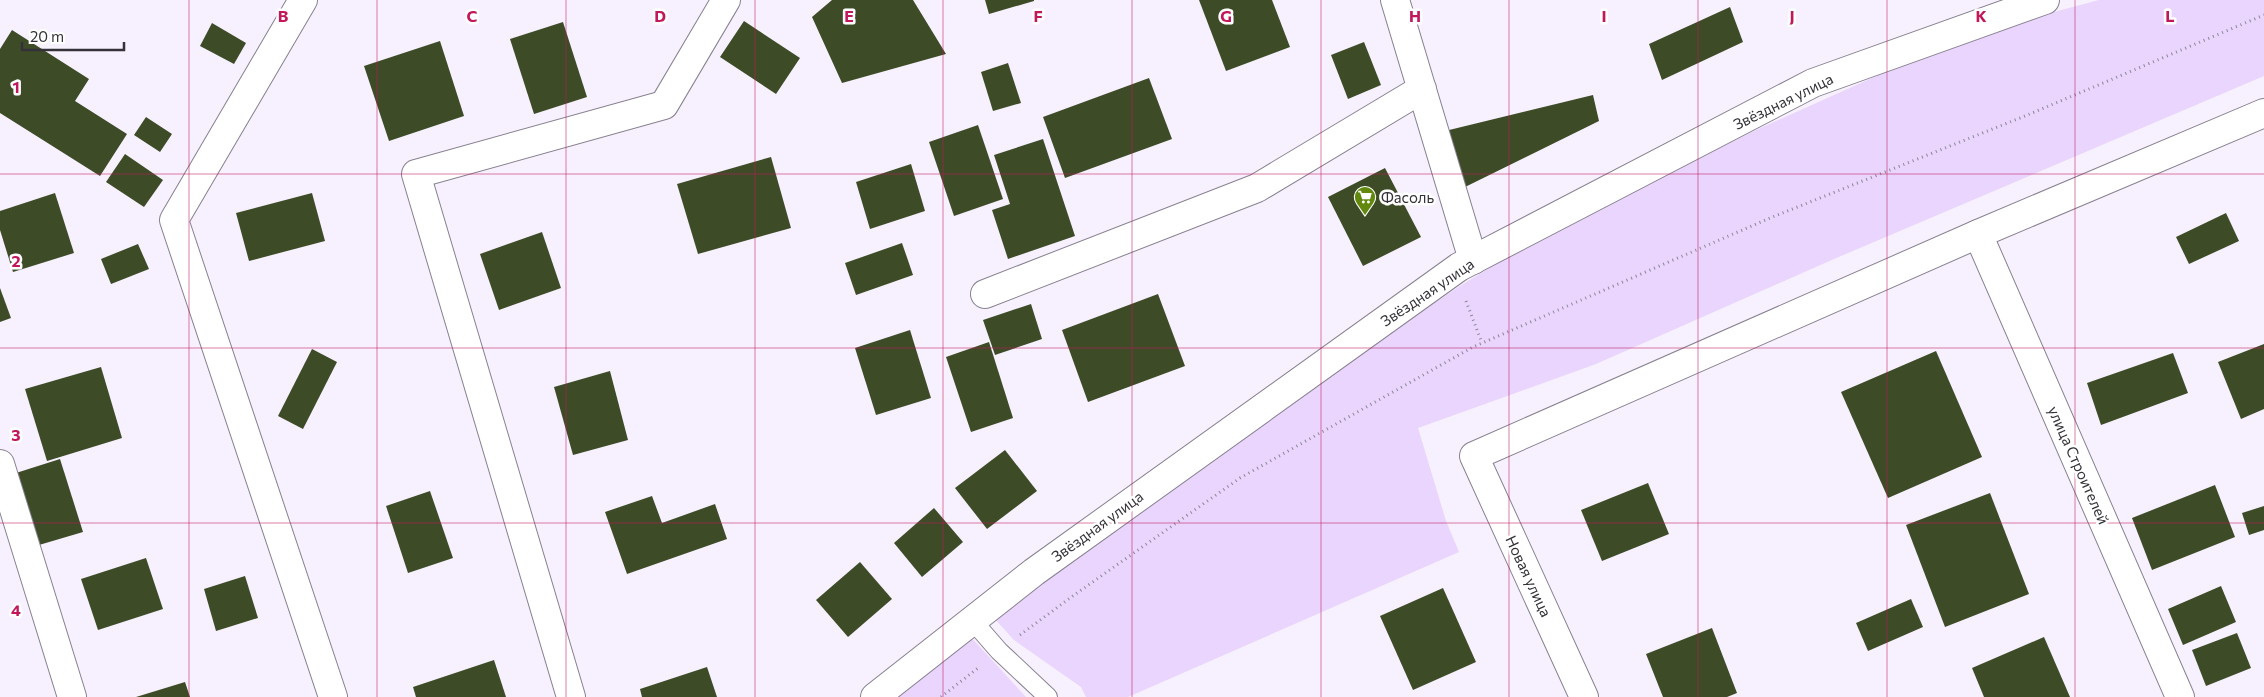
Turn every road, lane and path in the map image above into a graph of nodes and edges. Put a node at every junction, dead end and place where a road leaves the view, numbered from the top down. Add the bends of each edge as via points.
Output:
1 (303, 0) edge
2 (726, 0) edge
3 (1395, 0) edge
4 (2045, 0) edge
5 (2264, 15) edge
6 (1422, 89) junction
7 (2264, 113) edge
8 (1978, 234) junction
9 (1473, 260) junction
10 (985, 294) dead end
11 (1464, 294) dead end
12 (1482, 343) junction
13 (0, 464) edge
14 (972, 620) junction
15 (1000, 651) junction
16 (72, 697) edge
17 (333, 697) edge
18 (571, 697) edge
19 (875, 697) edge
20 (941, 697) edge
21 (1048, 697) edge
22 (1584, 697) edge
23 (2180, 697) edge

1 - 17 street via 174,220
2 - 18 street via 664,105 416,174
3 - 6 street
4 - 9 street, Звёздная улица via 1813,83
5 - 12 path via 2025,116 1770,218
6 - 9 street
6 - 10 street via 1257,188
7 - 8 street
8 - 22 street, Новая улица via 1474,456
8 - 23 street, улица Строителей
9 - 14 street, Звёздная улица via 1454,270
11 - 12 path
12 - 15 path via 1240,478
13 - 16 street
14 - 15 lane
14 - 19 street, Звёздная улица
15 - 20 path
15 - 21 lane

